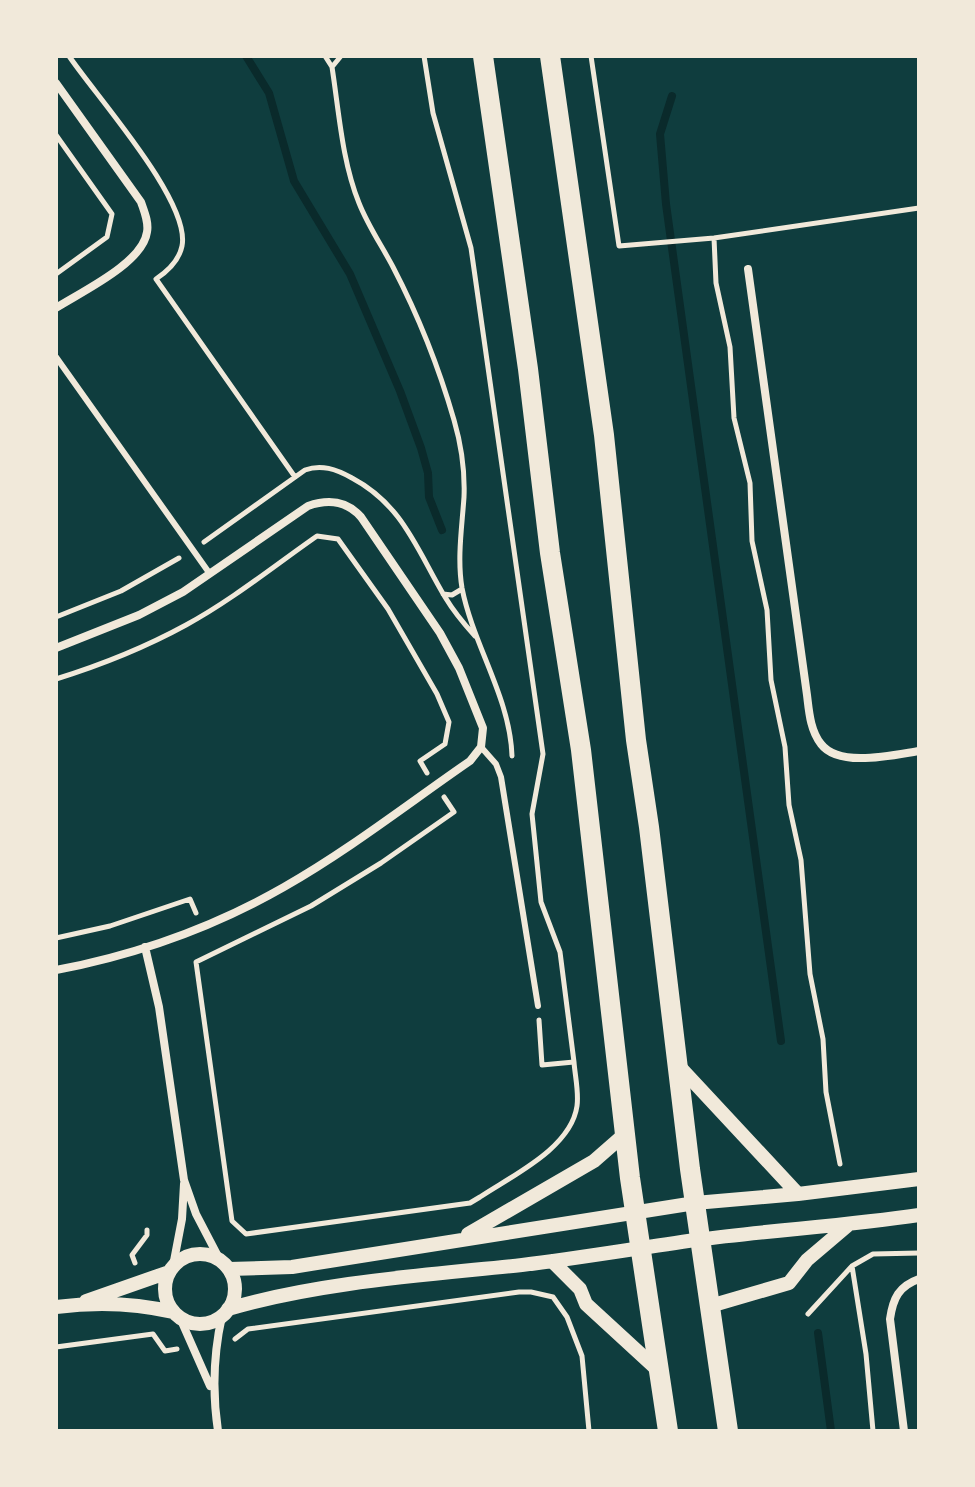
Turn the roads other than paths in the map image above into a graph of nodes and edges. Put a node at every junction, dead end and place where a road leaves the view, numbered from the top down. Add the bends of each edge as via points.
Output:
1 (483, 56) edge
2 (550, 56) edge
3 (56, 83) edge
4 (748, 269) dead end
5 (56, 308) edge
6 (56, 357) edge
7 (210, 574) junction
8 (56, 648) edge
9 (481, 747) junction
10 (919, 751) edge
11 (145, 947) junction
12 (56, 970) edge
13 (538, 1006) dead end
14 (677, 1064) junction
15 (626, 1133) junction
16 (919, 1179) edge
17 (184, 1180) junction
18 (798, 1194) junction
19 (695, 1203) junction
20 (636, 1213) junction
21 (919, 1215) edge
22 (848, 1226) junction
23 (461, 1239) junction
24 (700, 1239) junction
25 (642, 1248) junction
26 (552, 1261) junction
27 (224, 1264) junction
28 (171, 1269) junction
29 (919, 1279) edge
30 (75, 1305) junction
31 (710, 1306) junction
32 (56, 1307) edge
33 (225, 1312) junction
34 (176, 1315) junction
35 (660, 1372) junction
36 (212, 1390) junction
37 (218, 1431) edge
38 (668, 1431) edge
39 (728, 1431) edge
40 (904, 1431) edge

1 - 15 main road via 581,750
2 - 14 main road via 604,435
3 - 5 street via 141,202 148,225 136,256
4 - 10 street via 815,734 826,749 842,757
6 - 7 lane
7 - 8 street via 139,615
7 - 9 street via 308,506 331,502 353,508 459,668 483,728
9 - 11 street via 470,761 284,887
9 - 13 lane via 496,764 503,786
11 - 12 street
11 - 17 street
14 - 18 street
14 - 19 main road
15 - 20 main road
15 - 23 street via 594,1161
16 - 18 street
17 - 27 street
17 - 28 street
18 - 19 street
19 - 20 street
19 - 24 main road
20 - 23 street
20 - 25 main road
21 - 22 street
22 - 24 street
22 - 31 street via 807,1260 789,1283
23 - 27 street via 292,1267
24 - 25 street
24 - 31 main road
25 - 26 street
25 - 35 main road
26 - 33 street via 263,1299
26 - 35 street via 580,1289 586,1304
27 - 28 street via 201,1254 181,1259
27 - 33 street via 235,1289
28 - 30 street
28 - 34 street via 165,1293
29 - 40 street via 899,1290 890,1319
30 - 32 street
30 - 34 street via 143,1306
31 - 39 main road
33 - 34 street via 201,1324
33 - 36 street
34 - 36 street
35 - 38 main road
36 - 37 street

